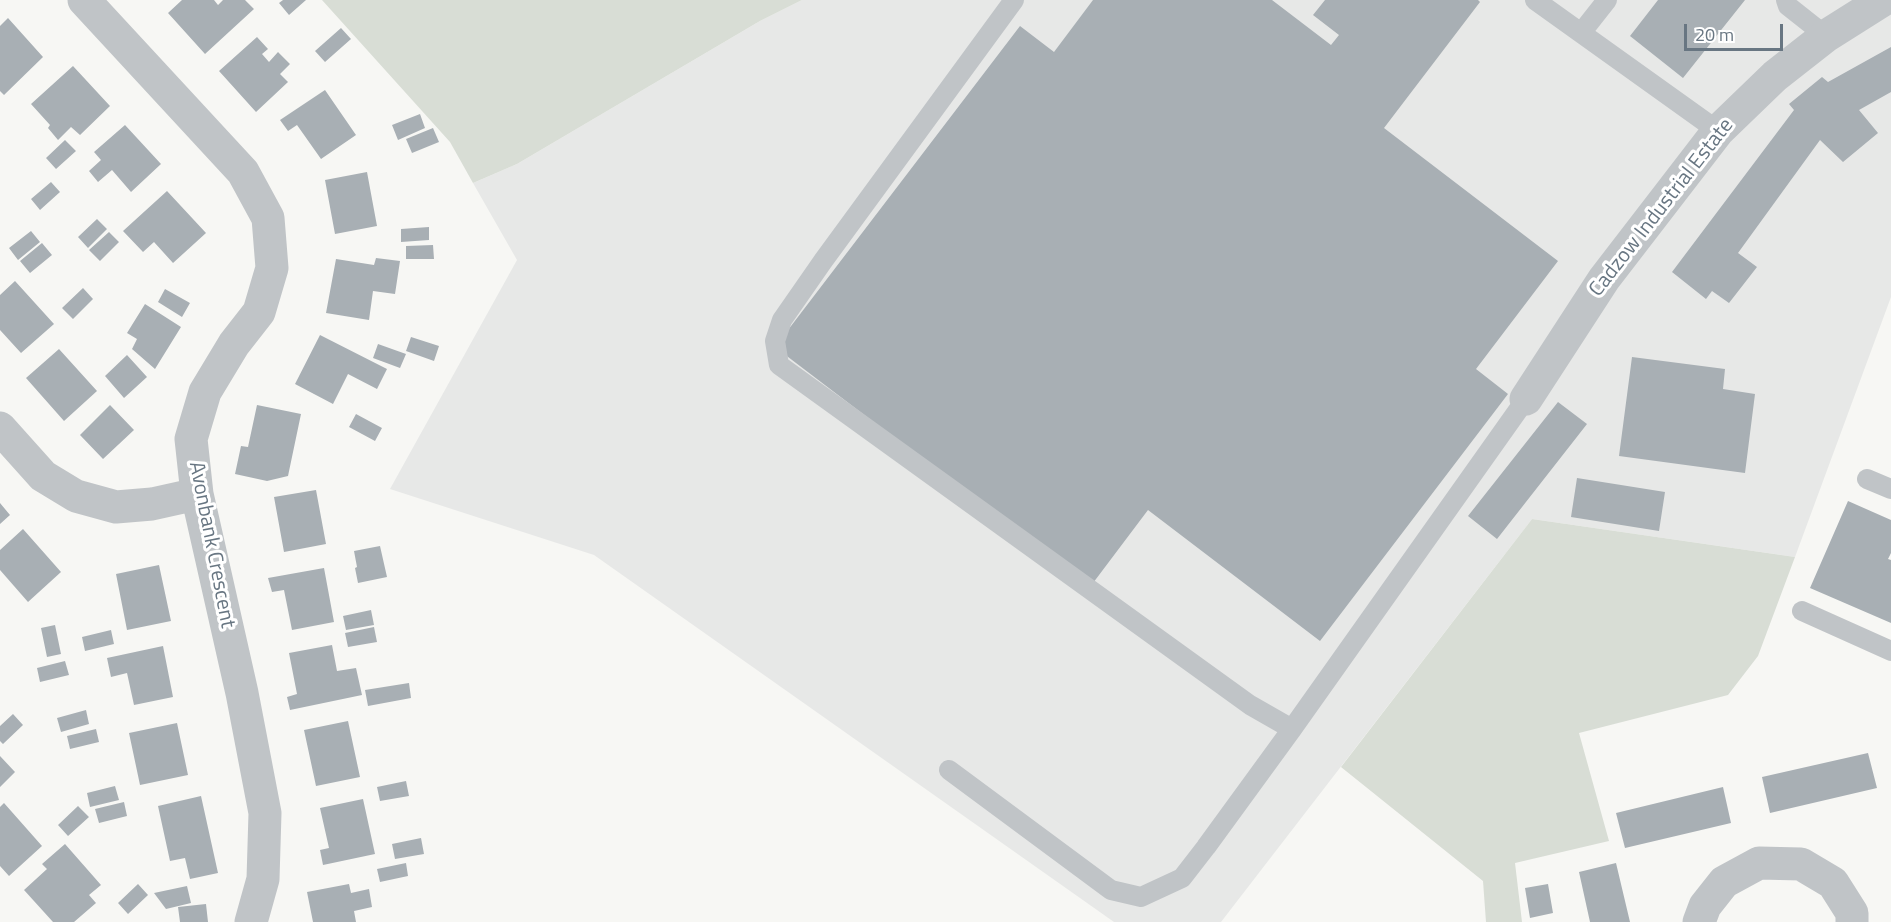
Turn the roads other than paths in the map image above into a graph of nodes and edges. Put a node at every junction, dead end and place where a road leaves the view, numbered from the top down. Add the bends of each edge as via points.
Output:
1 (84, 0) edge
2 (1014, 0) edge
3 (1535, 0) edge
4 (1607, 0) edge
5 (1786, 0) edge
6 (1883, 0) edge
7 (1581, 33) junction
8 (1826, 36) junction
9 (1718, 131) junction
10 (1526, 399) joint
11 (0, 428) edge
12 (1867, 479) dead end
13 (1891, 489) edge
14 (197, 494) junction
15 (1802, 611) dead end
16 (1891, 651) edge
17 (1292, 729) junction
18 (949, 770) dead end
19 (251, 922) edge
20 (1699, 922) edge
21 (1852, 922) edge

1 - 14 street, Avonbank Crescent via 243,171 268,218 272,268 259,312 205,392 191,439
2 - 17 lane via 782,320 775,341 779,365 1250,705
3 - 7 lane
4 - 7 lane
5 - 8 lane via 1788,6
6 - 8 street, Cadzow Industrial Estate
7 - 9 lane
8 - 9 street, Cadzow Industrial Estate via 1775,76
9 - 10 street, Cadzow Industrial Estate via 1604,279
10 - 17 lane
11 - 14 street via 43,476 76,496 116,507
12 - 13 lane
14 - 19 street, Avonbank Crescent via 265,813 263,879
15 - 16 lane
17 - 18 lane via 1182,878 1142,897 1111,890
20 - 21 street via 1705,906 1724,882 1759,863 1802,864 1833,883 1852,913

